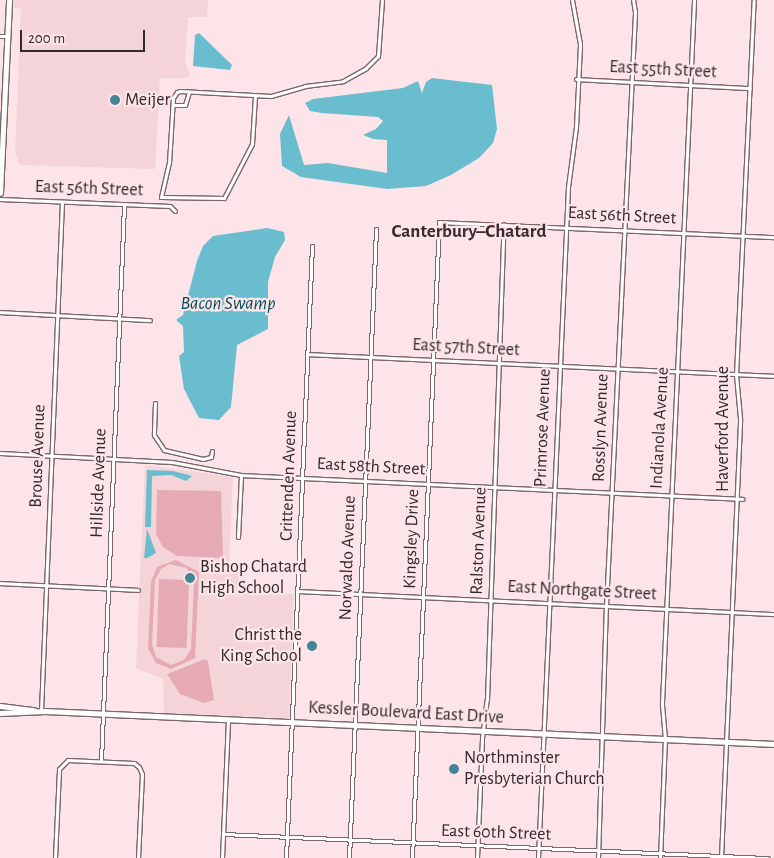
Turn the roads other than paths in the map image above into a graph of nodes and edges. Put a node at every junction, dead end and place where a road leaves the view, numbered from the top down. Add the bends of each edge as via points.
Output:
1 (9, 0) edge
2 (382, 0) edge
3 (572, 0) edge
4 (633, 0) edge
5 (694, 0) edge
6 (754, 0) edge
7 (0, 36) edge
8 (7, 36) junction
9 (577, 79) junction
10 (631, 82) junction
11 (690, 85) junction
12 (750, 88) junction
13 (189, 92) junction
14 (255, 96) junction
15 (174, 105) junction
16 (2, 118) edge
17 (0, 193) edge
18 (0, 199) edge
19 (62, 202) junction
20 (124, 205) junction
21 (175, 211) dead end
22 (439, 222) joint
23 (504, 224) junction
24 (566, 227) junction
25 (376, 229) dead end
26 (623, 230) junction
27 (683, 233) junction
28 (742, 236) junction
29 (774, 237) edge
30 (312, 246) dead end
31 (0, 312) edge
32 (58, 315) junction
33 (120, 318) junction
34 (150, 320) dead end
35 (307, 354) junction
36 (370, 357) junction
37 (434, 360) junction
38 (498, 363) junction
39 (559, 366) junction
40 (617, 369) junction
41 (676, 372) junction
42 (736, 374) junction
43 (774, 376) edge
44 (155, 403) dead end
45 (212, 451) dead end
46 (0, 453) edge
47 (174, 453) junction
48 (52, 456) junction
49 (114, 458) junction
50 (172, 462) junction
51 (241, 475) junction
52 (302, 477) junction
53 (365, 481) junction
54 (428, 483) junction
55 (494, 489) junction
56 (554, 491) junction
57 (612, 493) junction
58 (671, 495) junction
59 (737, 498) junction
60 (742, 498) dead end
61 (238, 537) dead end
62 (0, 583) edge
63 (46, 585) junction
64 (108, 588) junction
65 (138, 590) dead end
66 (299, 592) junction
67 (360, 595) junction
68 (423, 598) junction
69 (491, 601) junction
70 (549, 603) junction
71 (606, 606) junction
72 (666, 609) junction
73 (732, 612) junction
74 (774, 614) edge
75 (0, 706) edge
76 (39, 711) junction
77 (0, 713) edge
78 (103, 714) junction
79 (228, 719) junction
80 (292, 722) junction
81 (355, 725) junction
82 (418, 728) junction
83 (482, 731) junction
84 (543, 733) junction
85 (604, 736) junction
86 (665, 738) junction
87 (726, 741) junction
88 (774, 744) edge
89 (101, 761) junction
90 (223, 834) junction
91 (286, 837) junction
92 (350, 840) junction
93 (413, 843) junction
94 (477, 846) junction
95 (538, 848) junction
96 (599, 851) junction
97 (660, 856) edge
98 (721, 857) edge
99 (55, 858) edge
100 (138, 858) edge
101 (222, 858) edge
102 (286, 858) edge
103 (349, 858) edge
104 (412, 858) edge
105 (476, 858) edge
106 (538, 858) edge
107 (598, 858) edge
108 (767, 858) edge

1 - 8 main road
2 - 14 street via 380,52 371,64 339,83
3 - 9 street, Primrose Avenue via 580,38
4 - 10 street, Rosslyn Avenue
5 - 11 street, Indianola Avenue
6 - 12 street, Haverford Avenue
7 - 8 street
8 - 16 main road
9 - 10 street, East 55th Street
9 - 24 street, Primrose Avenue
10 - 11 street, East 55th Street
10 - 26 street, Rosslyn Avenue
11 - 12 street, East 55th Street
11 - 27 street, Indianola Avenue
12 - 28 street, Haverford Avenue
13 - 14 street
13 - 15 street via 185,105
13 - 15 street via 177,92
14 - 15 street via 252,144 224,198 161,197 169,164
16 - 17 main road
18 - 19 street, East 56th Street
19 - 20 street, East 56th Street
19 - 32 street, Brouse Avenue
20 - 21 street, East 56th Street via 170,206
20 - 33 street, Hillside Avenue
22 - 23 street, East 56th Street
22 - 37 street, Kingsley Drive
23 - 24 street, East 56th Street
23 - 38 street, Ralston Avenue
24 - 26 street, East 56th Street
24 - 39 street, Primrose Avenue
25 - 36 street, Norwaldo Avenue
26 - 27 street, East 56th Street
26 - 40 street, Rosslyn Avenue
27 - 28 street, East 56th Street
27 - 41 street, Indianola Avenue
28 - 29 street, East 56th Street
28 - 42 street, Haverford Avenue
30 - 35 street, Crittenden Avenue
31 - 32 street
32 - 33 street
32 - 48 street, Brouse Avenue
33 - 34 street
33 - 49 street, Hillside Avenue
35 - 36 street, East 57th Street
35 - 52 street, Crittenden Avenue
36 - 37 street, East 57th Street
36 - 53 street, Norwaldo Avenue
37 - 38 street, East 57th Street
37 - 54 street, Kingsley Drive
38 - 39 street, East 57th Street
38 - 55 street, Ralston Avenue
39 - 40 street, East 57th Street
39 - 56 street, Primrose Avenue
40 - 41 street, East 57th Street
40 - 57 street, Rosslyn Avenue
41 - 42 street, East 57th Street
41 - 58 street, Indianola Avenue
42 - 43 street, East 57th Street
42 - 59 street, Haverford Avenue via 740,412
44 - 47 street via 155,438 164,450
45 - 47 street via 211,457 206,459
46 - 48 street, East 58th Street
47 - 50 street
48 - 49 street, East 58th Street
48 - 63 street, Brouse Avenue
49 - 50 street, East 58th Street
49 - 64 street, Hillside Avenue
50 - 51 street, East 58th Street
51 - 52 street, East 58th Street
51 - 61 street
52 - 53 street, East 58th Street
52 - 66 street, Crittenden Avenue
53 - 54 street, East 58th Street
53 - 67 street, Norwaldo Avenue
54 - 55 street, East 58th Street
54 - 68 street, Kingsley Drive
55 - 56 street, East 58th Street
55 - 69 street, Ralston Avenue
56 - 57 street, East 58th Street
56 - 70 street, Primrose Avenue
57 - 58 street, East 58th Street
57 - 71 street, Rosslyn Avenue
58 - 59 street, East 58th Street
58 - 72 street, Indianola Avenue
59 - 60 street, East 58th Street
59 - 73 street, Haverford Avenue
62 - 63 street
63 - 64 street
63 - 76 street, Brouse Avenue
64 - 65 street
64 - 78 street, Hillside Avenue
66 - 67 street, East Northgate Street
66 - 80 street, Crittenden Avenue
67 - 68 street, East Northgate Street
67 - 81 street, Norwaldo Avenue
68 - 69 street, East Northgate Street
68 - 82 street, Kingsley Drive
69 - 70 street, East Northgate Street
69 - 83 street, Ralston Avenue via 487,700
70 - 71 street, East Northgate Street
70 - 84 street, Primrose Avenue
71 - 72 street, East Northgate Street
71 - 85 street, Rosslyn Avenue
72 - 73 street, East Northgate Street
72 - 86 street, Indianola Avenue via 662,703
73 - 74 street, East Northgate Street
73 - 87 street, Haverford Avenue
75 - 76 main road, Kessler Boulevard East Drive
76 - 77 main road, Kessler Boulevard East Drive
76 - 78 main road, Kessler Boulevard East Drive
78 - 79 main road, Kessler Boulevard East Drive
78 - 89 street, Hillside Avenue
79 - 80 main road, Kessler Boulevard East Drive
79 - 90 street
80 - 81 main road, Kessler Boulevard East Drive
80 - 91 street, Crittenden Avenue
81 - 82 main road, Kessler Boulevard East Drive
81 - 92 street, Norwaldo Avenue
82 - 83 main road, Kessler Boulevard East Drive
82 - 93 street, Kingsley Drive
83 - 84 main road, Kessler Boulevard East Drive
83 - 94 street, Ralston Avenue
84 - 85 main road, Kessler Boulevard East Drive
84 - 95 street, Primrose Avenue
85 - 86 main road, Kessler Boulevard East Drive
85 - 96 street, Rosslyn Avenue
86 - 87 main road, Kessler Boulevard East Drive
86 - 97 street, Indianola Avenue
87 - 88 main road, Kessler Boulevard East Drive
87 - 98 street, Haverford Avenue
89 - 99 street via 63,762 59,769
89 - 100 street via 134,763 142,774
90 - 91 street, East 60th Street
90 - 101 street
91 - 92 street, East 60th Street
91 - 102 street, Crittenden Avenue
92 - 93 street, East 60th Street
92 - 103 street, Norwaldo Avenue
93 - 94 street, East 60th Street
93 - 104 street, Kingsley Drive
94 - 95 street, East 60th Street
94 - 105 street, Ralston Avenue
95 - 96 street, East 60th Street
95 - 106 street, Primrose Avenue
96 - 97 street, East 60th Street
96 - 107 street, Rosslyn Avenue
97 - 98 street, East 60th Street
98 - 108 street, East 60th Street

